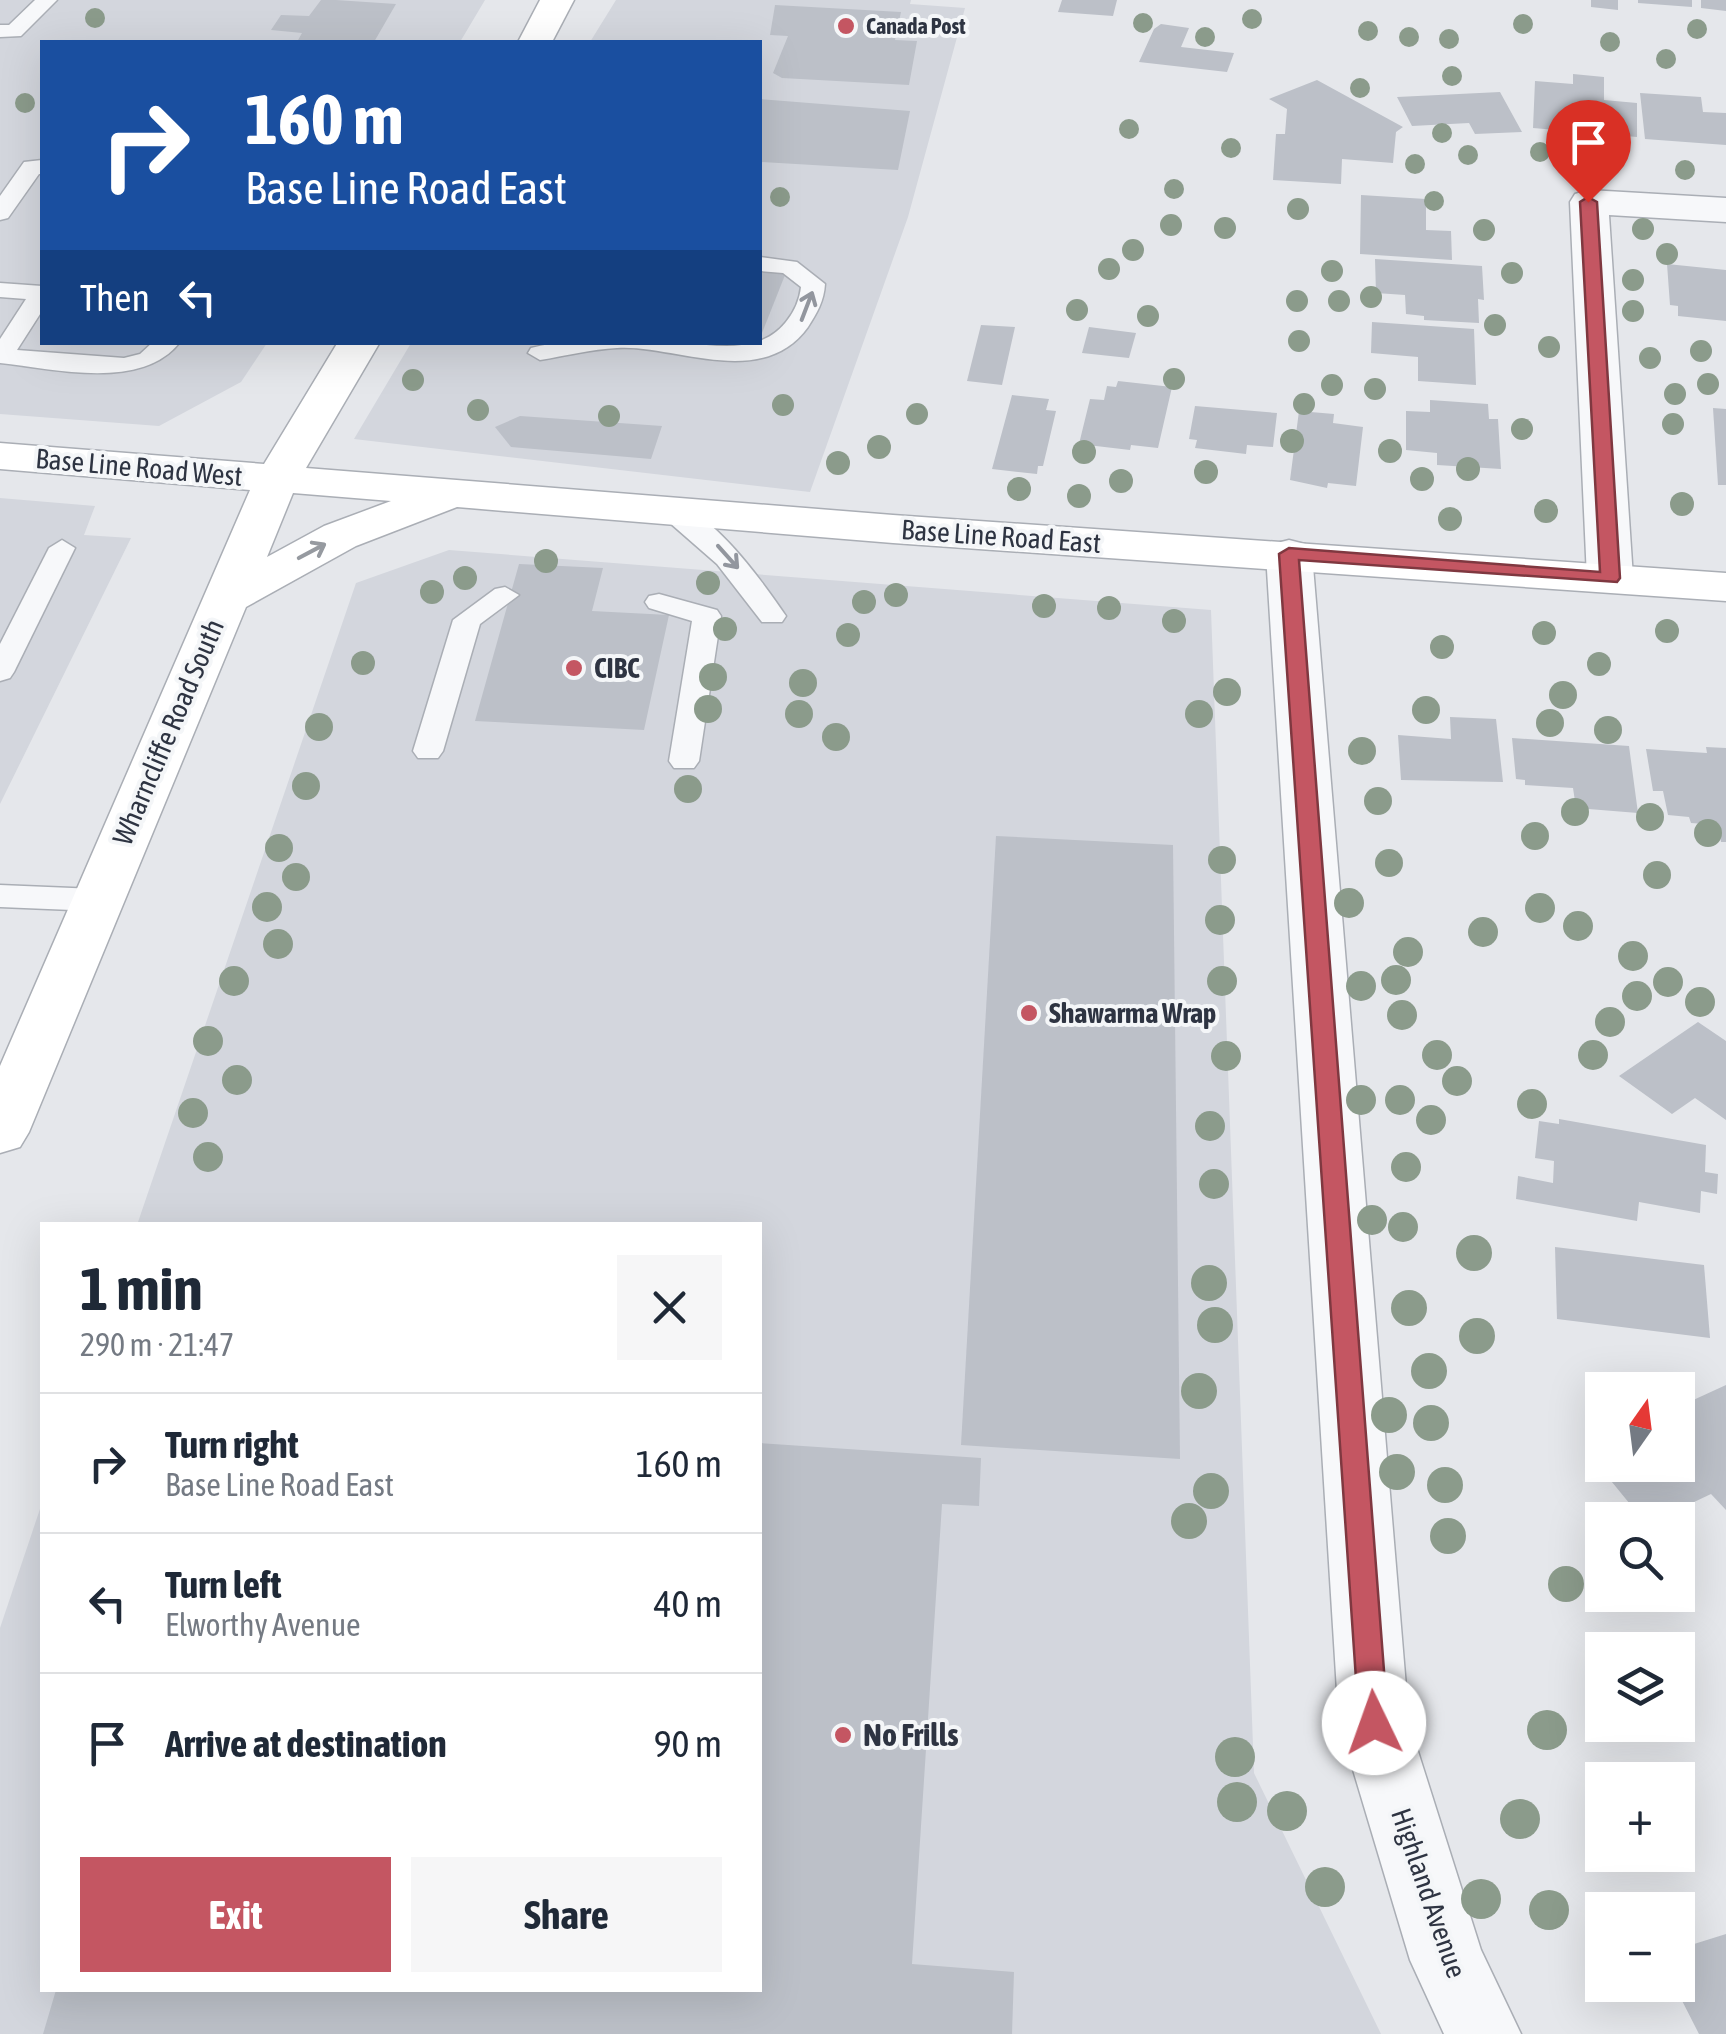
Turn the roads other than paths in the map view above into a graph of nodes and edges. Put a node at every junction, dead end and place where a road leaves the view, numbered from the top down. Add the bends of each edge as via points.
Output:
1 (47, 0) edge
2 (557, 0) edge
3 (0, 31) edge
4 (535, 40) edge
5 (40, 168) edge
6 (1726, 210) edge
7 (0, 213) edge
8 (762, 264) edge
9 (0, 290) edge
10 (40, 293) edge
11 (40, 296) edge
12 (165, 345) edge
13 (356, 345) edge
14 (591, 345) edge
15 (656, 345) edge
16 (540, 353) dead end
17 (0, 456) edge
18 (277, 479) junction
19 (456, 492) junction
20 (671, 510) junction
21 (62, 548) dead end
22 (1289, 554) junction
23 (1610, 578) junction
24 (1726, 587) edge
25 (504, 595) dead end
26 (226, 598) junction
27 (658, 602) dead end
28 (772, 616) dead end
29 (0, 672) edge
30 (428, 751) dead end
31 (684, 761) dead end
32 (0, 896) edge
33 (96, 900) junction
34 (0, 1132) edge
35 (1483, 2034) edge

1 - 3 lane via 14,32
2 - 4 street
5 - 7 lane via 32,167
6 - 23 street via 1588,202
15 -> 8 lane via 760,352 796,332 813,284 789,267
9 - 10 lane
11 - 12 lane via 1,356 124,366 149,359
13 - 18 street, Wharncliffe Road South
14 - 16 lane
17 - 18 street, Base Line Road West
18 - 19 street, Base Line Road East
18 - 26 street, Wharncliffe Road South
19 - 20 street, Base Line Road East
26 -> 19 street via 340,536
20 - 22 street, Base Line Road East
20 -> 28 lane via 714,543
21 - 29 lane
22 - 23 street, Base Line Road East
22 - 35 street, Highland Avenue via 1374,1723 1447,1960
23 - 24 street, Base Line Road East
25 - 30 lane via 466,620
26 - 33 street, Wharncliffe Road South
27 - 31 lane via 707,616
32 - 33 lane
33 - 34 street, Wharncliffe Road South

